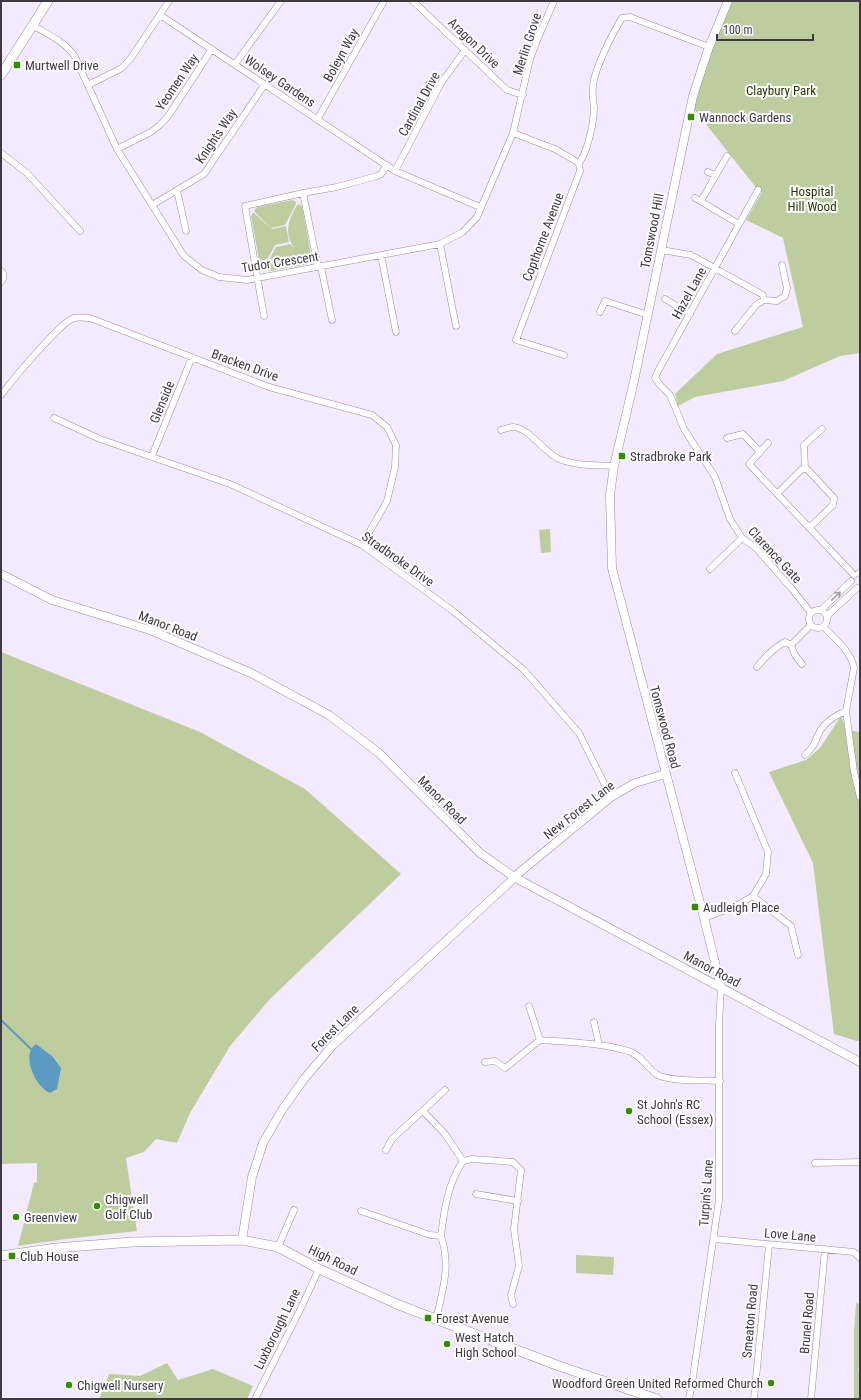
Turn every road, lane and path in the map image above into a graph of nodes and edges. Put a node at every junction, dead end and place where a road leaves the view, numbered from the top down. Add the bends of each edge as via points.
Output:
1 (48, 1) edge
2 (169, 1) edge
3 (280, 1) edge
4 (384, 1) edge
5 (413, 1) edge
6 (554, 1) edge
7 (728, 1) edge
8 (160, 15) junction
9 (32, 25) junction
10 (709, 46) junction
11 (212, 49) junction
12 (465, 50) junction
13 (235, 64) junction
14 (1, 76) edge
15 (265, 84) junction
16 (88, 85) junction
17 (523, 94) junction
18 (317, 120) junction
19 (513, 133) junction
20 (117, 149) junction
21 (1, 153) edge
22 (727, 156) dead end
23 (579, 163) junction
24 (387, 165) junction
25 (395, 171) junction
26 (708, 172) dead end
27 (715, 176) junction
28 (177, 190) junction
29 (758, 190) dead end
30 (303, 193) junction
31 (695, 198) dead end
32 (701, 201) junction
33 (152, 204) junction
34 (480, 207) junction
35 (739, 224) junction
36 (80, 231) dead end
37 (186, 231) dead end
38 (440, 244) junction
39 (661, 250) junction
40 (381, 255) junction
41 (782, 265) dead end
42 (319, 267) junction
43 (716, 268) junction
44 (1, 271) edge
45 (258, 278) junction
46 (1, 282) edge
47 (764, 297) junction
48 (665, 299) dead end
49 (600, 312) dead end
50 (690, 314) junction
51 (648, 315) junction
52 (264, 316) dead end
53 (332, 320) dead end
54 (456, 326) dead end
55 (735, 331) dead end
56 (396, 332) dead end
57 (564, 355) dead end
58 (192, 357) junction
59 (1, 395) edge
60 (675, 403) joint
61 (54, 418) dead end
62 (822, 429) dead end
63 (501, 430) dead end
64 (727, 438) dead end
65 (768, 443) dead end
66 (760, 452) junction
67 (152, 456) junction
68 (614, 468) junction
69 (805, 469) junction
70 (777, 494) junction
71 (809, 528) junction
72 (742, 538) junction
73 (362, 545) junction
74 (710, 569) dead end
75 (1, 574) edge
76 (858, 574) edge
77 (851, 581) junction
78 (859, 587) edge
79 (821, 610) junction
80 (811, 613) junction
81 (827, 616) junction
82 (811, 625) junction
83 (824, 627) junction
84 (791, 644) junction
85 (802, 664) dead end
86 (757, 667) dead end
87 (846, 711) junction
88 (805, 755) dead end
89 (735, 773) dead end
90 (665, 774) junction
91 (611, 797) junction
92 (860, 797) edge
93 (514, 877) junction
94 (753, 896) junction
95 (704, 918) junction
96 (798, 954) dead end
97 (721, 987) junction
98 (529, 1006) dead end
99 (594, 1022) dead end
100 (540, 1040) junction
101 (599, 1045) junction
102 (485, 1062) dead end
103 (860, 1062) edge
104 (720, 1081) junction
105 (445, 1090) dead end
106 (423, 1111) junction
107 (386, 1150) dead end
108 (463, 1161) junction
109 (860, 1162) edge
110 (816, 1163) dead end
111 (476, 1194) dead end
112 (518, 1201) junction
113 (294, 1210) dead end
114 (361, 1211) dead end
115 (441, 1236) junction
116 (714, 1239) junction
117 (242, 1240) junction
118 (768, 1244) junction
119 (278, 1247) junction
120 (825, 1250) junction
121 (1, 1256) edge
122 (860, 1258) edge
123 (319, 1269) junction
124 (512, 1304) dead end
125 (436, 1320) junction
126 (255, 1399) edge
127 (657, 1399) edge
128 (689, 1399) edge
129 (754, 1399) edge
130 (811, 1399) edge

1 - 9 main road
2 - 8 street
3 - 13 street
4 - 18 street, Boleyn Way
5 - 12 street, Aragon Drive
6 - 17 street, Merlin Grove via 530,59
7 - 10 street, Tomswood Hill
8 - 11 street, Wolsey Gardens
8 - 16 street via 122,68
9 - 14 main road
9 - 16 street, Tudor Crescent via 71,50
10 - 23 street via 630,17 622,18 598,67 593,85 593,125
10 - 39 street, Tomswood Hill via 692,96
11 - 13 street, Wolsey Gardens
11 - 20 street, Yeomen Way via 170,115 152,132
12 - 17 street, Aragon Drive via 507,90
12 - 25 street, Cardinal Drive via 441,83
13 - 15 street, Wolsey Gardens
15 - 18 street, Wolsey Gardens
15 - 28 street, Knights Way via 206,170
16 - 20 street, Tudor Crescent
17 - 19 street, Tudor Crescent
18 - 24 street, Wolsey Gardens
19 - 23 street via 555,149
19 - 34 street, Tudor Crescent
20 - 33 street, Tudor Crescent
21 - 36 street via 27,173
22 - 27 street
23 - 57 street, Copthorne Avenue via 580,171 516,340
24 - 25 street, Wolsey Gardens
24 - 30 street via 377,176
25 - 34 street, Wolsey Gardens
26 - 27 street
27 - 32 street
28 - 33 street, Knights Way
28 - 37 street
29 - 35 street, Hazel Lane
30 - 42 street
30 - 45 street via 245,206
31 - 32 street
32 - 35 street
33 - 45 street, Tudor Crescent via 184,256 193,264 219,277 247,280
34 - 38 street, Tudor Crescent via 477,217 463,232
35 - 43 street, Hazel Lane
38 - 40 street, Tudor Crescent
38 - 54 street
39 - 43 street via 691,255
39 - 51 street, Tomswood Hill
40 - 42 street, Tudor Crescent
40 - 56 street
41 - 47 street via 787,288 785,296 777,301
42 - 45 street, Tudor Crescent
42 - 53 street
43 - 47 street
43 - 50 street, Hazel Lane
44 - 46 street
45 - 52 street
47 - 55 street
48 - 50 street
49 - 51 street via 605,301
50 - 60 street, Hazel Lane via 655,378
51 - 68 street, Tomswood Hill
58 - 59 street, Bracken Drive via 90,318 74,318 64,324
58 - 67 street, Glenside
58 - 73 street, Bracken Drive via 269,387 372,415 387,427 396,444 395,467 387,501
60 - 72 street, Clarence Gate via 684,429 715,477 730,519
61 - 67 street, Stradbroke Drive via 100,439
62 - 69 street via 804,445
63 - 68 street via 514,427 520,429 543,448 569,462
64 - 66 street via 743,434
65 - 66 street
66 - 70 street via 749,464
67 - 73 street, Stradbroke Drive via 230,484
68 - 90 street, Tomswood Road via 610,495 612,568
69 - 70 street
69 - 71 street via 834,498 834,505
70 - 71 street
71 - 76 street
72 - 74 street
72 - 80 street, Clarence Gate via 756,548
73 - 91 street, Stradbroke Drive via 452,611 524,670 578,733
75 - 93 street, Manor Road via 52,600 150,630 208,654 251,673 329,715 379,753 480,853
76 - 77 street
77 - 78 street via 854,586
79 -> 77 street
78 - 81 street
79 - 80 street
79 - 81 street
80 - 82 street
81 - 83 street
82 - 83 street via 817,629
82 - 84 street
83 - 87 street via 851,656 853,662
84 - 85 street
84 - 86 street via 785,642 778,646
87 - 88 street via 827,722 815,744
87 - 92 street
89 - 94 street via 768,852 766,874
90 - 91 street, New Forest Lane via 635,783
90 - 95 street, Tomswood Road
91 - 93 street, New Forest Lane
93 - 97 street, Manor Road
93 - 117 street, Forest Lane via 334,1045 304,1079 263,1143 252,1177
94 - 95 street via 734,907
94 - 96 street via 791,926
95 - 97 street, Tomswood Road
97 - 103 street, Manor Road
97 - 104 street, Turpin's Lane
98 - 100 street
99 - 101 street
100 - 101 street
100 - 102 street via 505,1068 495,1060
101 - 104 street via 630,1051 656,1074 668,1078
104 - 116 street, Turpin's Lane via 719,1200
105 - 106 street
106 - 107 street via 392,1140
106 - 108 street via 445,1134
108 - 112 street via 472,1159 514,1162 521,1170
108 - 115 street via 446,1202
109 - 110 street
111 - 112 street
112 - 124 street via 514,1228 519,1266 511,1295
113 - 119 street
114 - 115 street via 430,1235
115 - 125 street via 447,1262
116 - 118 street, Love Lane
116 - 128 street, Turpin's Lane
117 - 119 main road, High Road
117 - 121 main road, High Road via 132,1242 56,1248
118 - 120 street, Love Lane
118 - 129 street, Smeaton Road
119 - 123 main road, High Road
120 - 122 street, Love Lane via 854,1252
120 - 130 street, Brunel Road
123 - 125 main road, High Road
123 - 126 street, Luxborough Lane
125 - 127 main road, High Road

